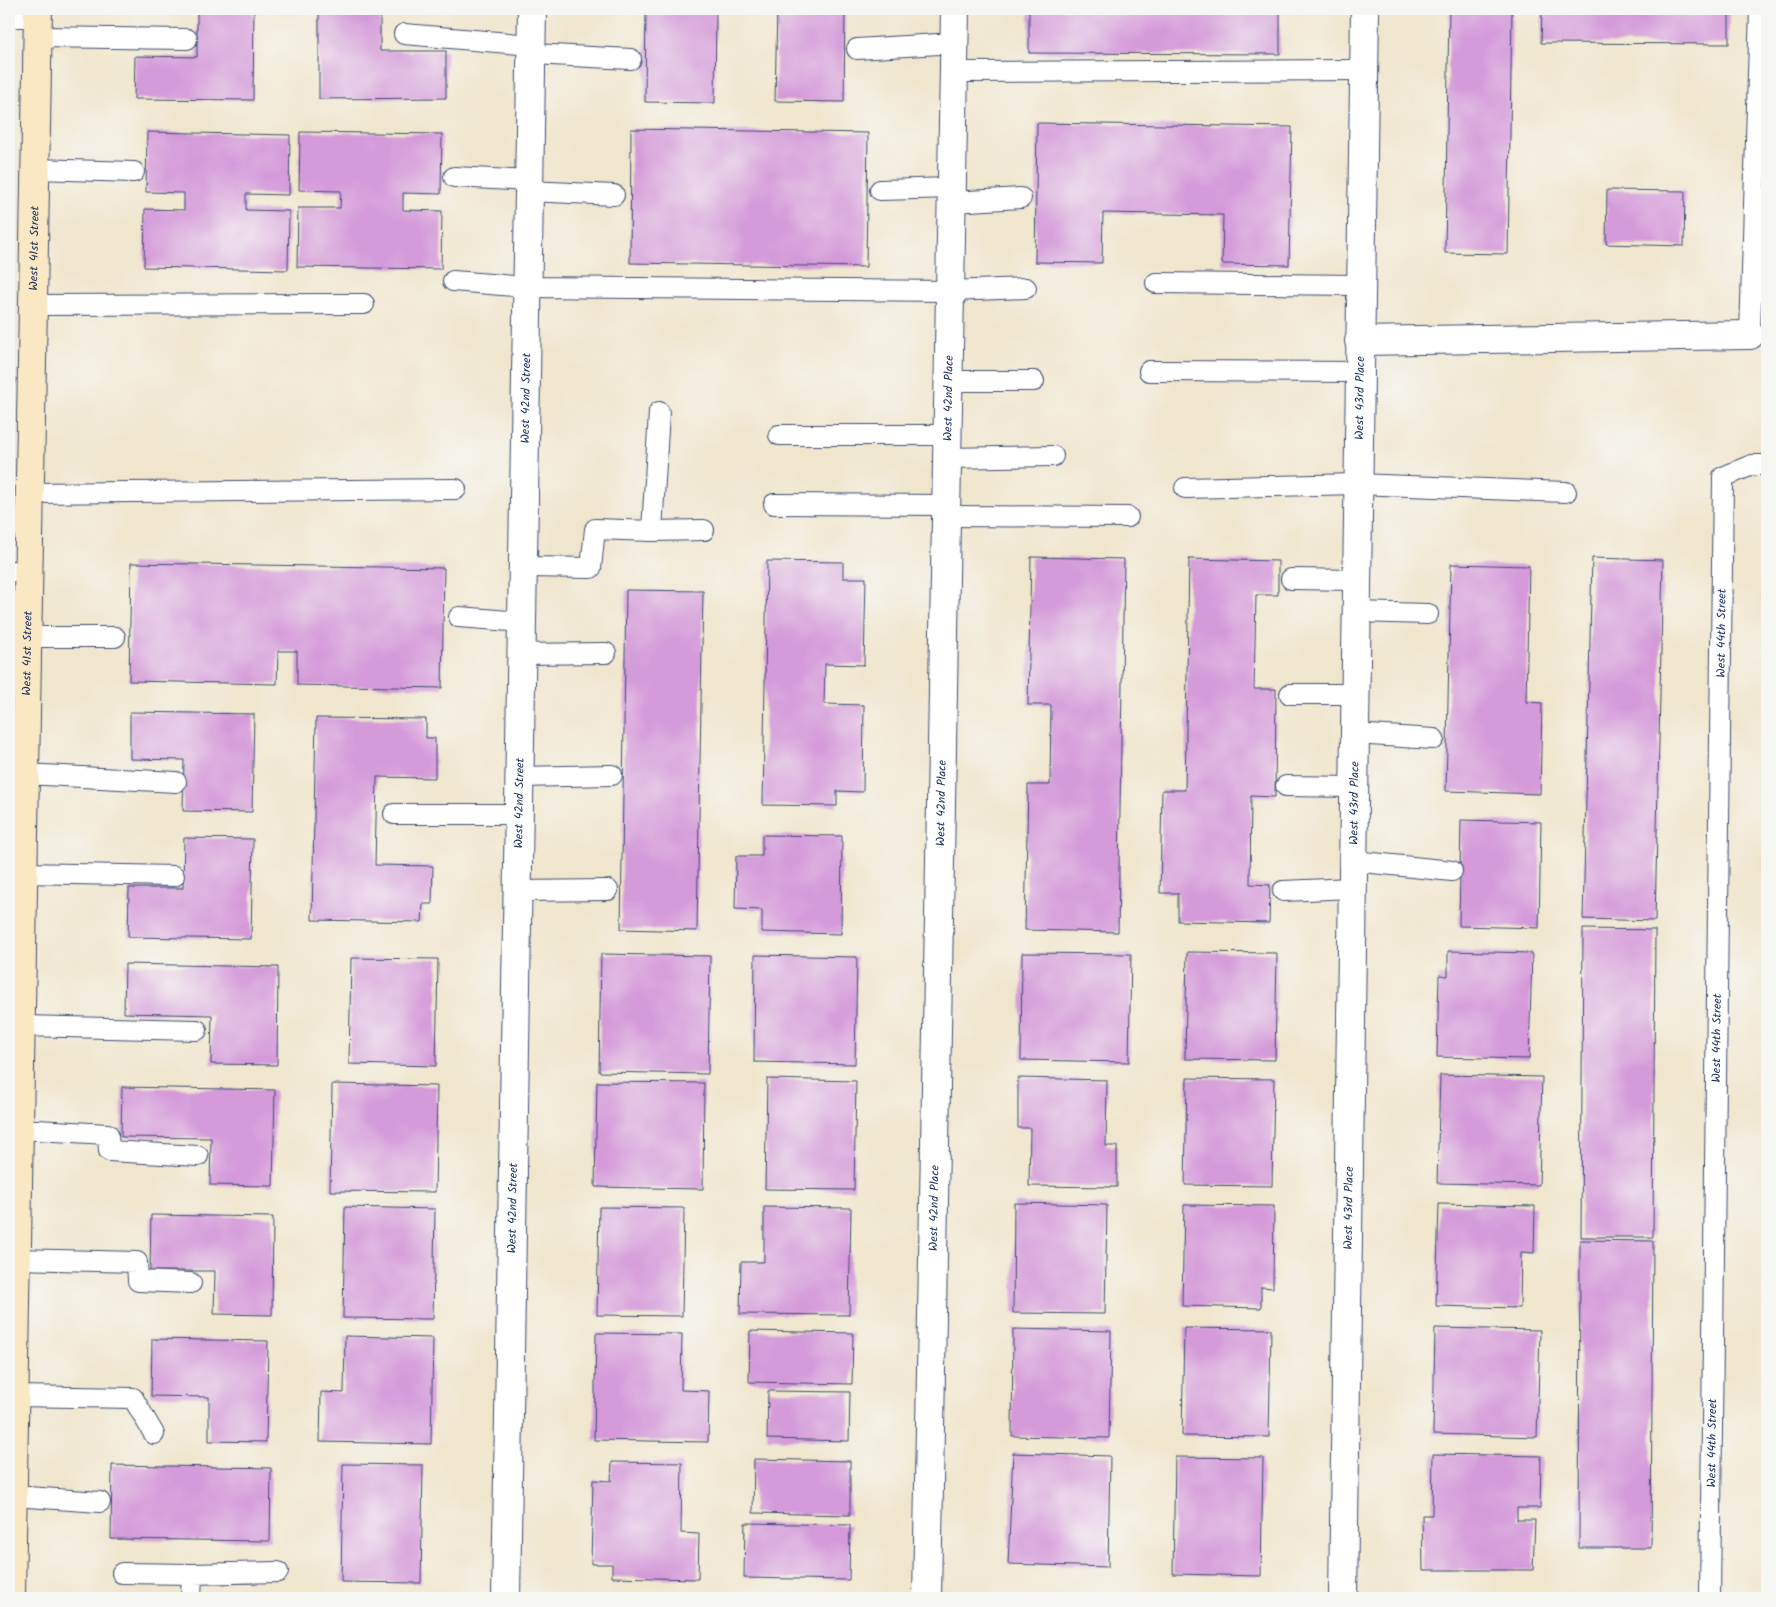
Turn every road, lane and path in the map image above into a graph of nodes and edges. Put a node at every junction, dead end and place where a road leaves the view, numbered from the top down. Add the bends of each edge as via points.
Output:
1 (532, 9) edge
2 (956, 9) edge
3 (1365, 9) edge
4 (1760, 9) edge
5 (9, 17) edge
6 (38, 21) edge
7 (404, 34) dead end
8 (187, 39) dead end
9 (955, 43) junction
10 (532, 49) junction
11 (857, 49) dead end
12 (631, 59) dead end
13 (1364, 70) junction
14 (954, 72) junction
15 (35, 169) junction
16 (134, 172) dead end
17 (454, 177) dead end
18 (529, 186) junction
19 (880, 190) dead end
20 (614, 195) dead end
21 (952, 195) junction
22 (1021, 198) dead end
23 (453, 281) dead end
24 (1156, 283) dead end
25 (1360, 285) junction
26 (528, 287) junction
27 (1026, 288) dead end
28 (950, 291) junction
29 (364, 304) dead end
30 (33, 305) junction
31 (1750, 335) joint
32 (1359, 341) junction
33 (1149, 371) dead end
34 (1359, 372) junction
35 (949, 381) junction
36 (1034, 382) dead end
37 (659, 412) dead end
38 (778, 435) dead end
39 (948, 446) junction
40 (1053, 456) dead end
41 (1767, 465) edge
42 (1358, 484) junction
43 (1186, 488) dead end
44 (456, 489) dead end
45 (1566, 492) dead end
46 (29, 493) junction
47 (774, 504) dead end
48 (947, 510) junction
49 (1128, 517) dead end
50 (704, 530) dead end
51 (652, 532) junction
52 (523, 567) junction
53 (18, 572) edge
54 (1291, 579) dead end
55 (1356, 580) junction
56 (1356, 612) junction
57 (1428, 614) dead end
58 (459, 617) dead end
59 (522, 622) junction
60 (28, 637) junction
61 (115, 637) dead end
62 (606, 653) dead end
63 (522, 654) junction
64 (18, 670) edge
65 (1290, 694) dead end
66 (1355, 694) junction
67 (1354, 734) junction
68 (17, 735) edge
69 (1434, 739) dead end
70 (25, 774) junction
71 (612, 775) dead end
72 (520, 777) junction
73 (176, 782) dead end
74 (1286, 786) dead end
75 (1353, 787) junction
76 (394, 814) dead end
77 (519, 814) junction
78 (1353, 861) junction
79 (1452, 872) dead end
80 (23, 873) junction
81 (174, 876) dead end
82 (1352, 888) junction
83 (608, 890) dead end
84 (518, 891) junction
85 (1283, 891) dead end
86 (21, 1026) junction
87 (198, 1030) dead end
88 (14, 1070) edge
89 (19, 1129) junction
90 (198, 1156) dead end
91 (14, 1248) edge
92 (191, 1283) dead end
93 (13, 1390) edge
94 (154, 1434) dead end
95 (13, 1496) junction
96 (100, 1502) dead end
97 (122, 1572) dead end
98 (278, 1572) dead end
99 (192, 1574) junction
100 (11, 1598) edge
101 (191, 1598) edge
102 (506, 1598) edge
103 (927, 1598) edge
104 (1343, 1598) edge
105 (1710, 1598) edge

1 - 10 street, West 42nd Street
2 - 9 street, West 42nd Place
3 - 13 street, West 43rd Place
4 - 31 lane
5 - 6 lane
6 - 8 lane
6 - 15 street, West 41st Street
7 - 10 lane
9 - 11 lane
9 - 14 street, West 42nd Place
10 - 12 lane
10 - 18 street, West 42nd Street
13 - 14 lane
13 - 25 street, West 43rd Place
14 - 21 street, West 42nd Place
15 - 16 lane
15 - 30 street, West 41st Street
17 - 18 lane
18 - 20 lane
18 - 26 street, West 42nd Street
19 - 21 lane
21 - 22 lane
21 - 28 street, West 42nd Place
23 - 26 lane
24 - 25 lane
25 - 32 street, West 43rd Place
26 - 28 lane
26 - 52 street, West 42nd Street
27 - 28 lane
28 - 35 street, West 42nd Place
29 - 30 lane
30 - 46 street, West 41st Street
31 - 32 street
32 - 34 street, West 43rd Place
33 - 34 lane
34 - 42 street, West 43rd Place
35 - 36 lane
35 - 39 street, West 42nd Place
37 - 51 lane
38 - 39 lane
39 - 40 lane
39 - 48 street, West 42nd Place
41 - 105 lane, West 44th Street via 1752,465 1724,477
42 - 43 lane
42 - 45 lane
42 - 55 street, West 43rd Place
44 - 46 lane
46 - 53 street, West 41st Street
47 - 48 lane
48 - 49 lane
48 - 103 street, West 42nd Place
50 - 51 lane
51 - 52 lane via 595,529 592,568
52 - 59 street, West 42nd Street
53 - 60 street, West 41st Street
54 - 55 lane
55 - 56 street, West 43rd Place
56 - 57 lane
56 - 66 street, West 43rd Place
58 - 59 lane
59 - 63 street, West 42nd Street
60 - 61 lane
60 - 64 street, West 41st Street
62 - 63 lane
63 - 72 street, West 42nd Street
64 - 68 street, West 41st Street
65 - 66 lane
66 - 67 street, West 43rd Place
67 - 69 lane
67 - 75 street, West 43rd Place
68 - 70 street, West 41st Street
70 - 73 lane
70 - 80 street, West 41st Street
71 - 72 lane
72 - 77 street, West 42nd Street
74 - 75 lane
75 - 78 street, West 43rd Place
76 - 77 lane
77 - 84 street, West 42nd Street
78 - 79 lane
78 - 82 street, West 43rd Place
80 - 81 lane
80 - 86 street, West 41st Street
82 - 85 lane
82 - 104 street, West 43rd Place
83 - 84 lane
84 - 102 street, West 42nd Street
86 - 87 lane
86 - 88 street, West 41st Street
88 - 89 street, West 41st Street
89 - 90 lane via 108,1134 109,1151
89 - 91 street, West 41st Street
91 - 92 lane via 137,1262 138,1281
91 - 93 street, West 41st Street
93 - 94 lane via 133,1398
93 - 95 street, West 41st Street
95 - 96 lane
95 - 100 street, West 41st Street
97 - 99 lane
98 - 99 lane
99 - 101 lane

